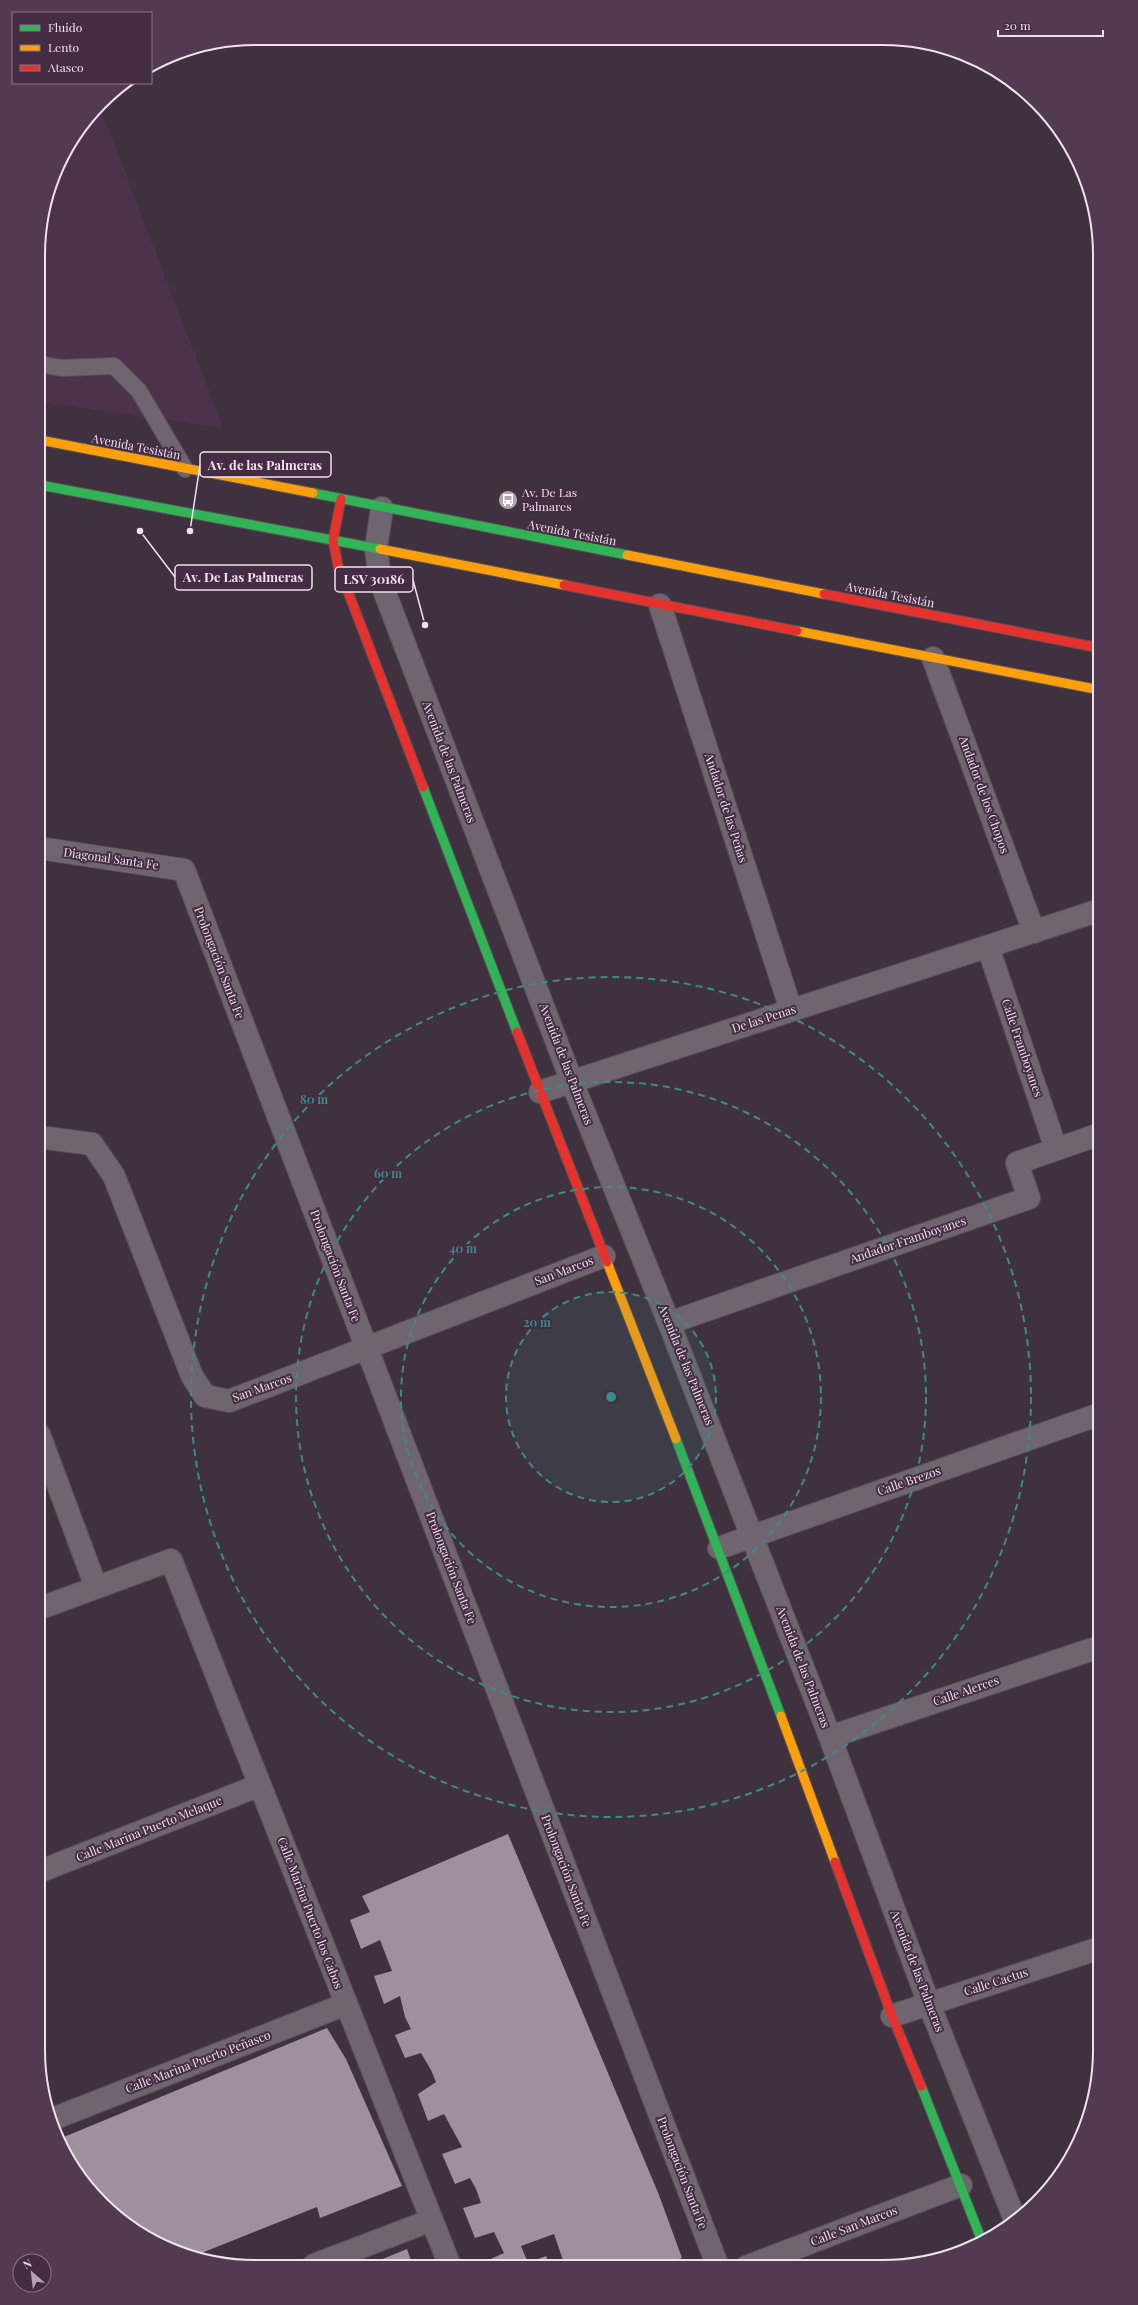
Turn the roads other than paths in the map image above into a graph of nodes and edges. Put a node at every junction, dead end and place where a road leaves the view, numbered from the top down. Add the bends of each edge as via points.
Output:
1 (45, 365) edge
2 (45, 441) edge
3 (185, 469) junction
4 (45, 486) edge
5 (341, 499) junction
6 (382, 508) junction
7 (334, 540) junction
8 (376, 548) junction
9 (660, 605) junction
10 (1093, 647) edge
11 (934, 658) junction
12 (1093, 689) edge
13 (45, 849) edge
14 (184, 870) joint
15 (1093, 912) edge
16 (1034, 932) junction
17 (988, 947) junction
18 (791, 1010) junction
19 (572, 1082) junction
20 (540, 1092) junction
21 (1093, 1136) edge
22 (45, 1138) edge
23 (1056, 1149) junction
24 (604, 1256) junction
25 (669, 1323) junction
26 (366, 1348) junction
27 (1093, 1416) edge
28 (45, 1450) edge
29 (752, 1535) junction
30 (719, 1548) junction
31 (96, 1587) junction
32 (45, 1606) edge
33 (1093, 1649) edge
34 (830, 1737) junction
35 (260, 1785) junction
36 (45, 1869) edge
37 (1093, 1950) edge
38 (346, 2004) junction
39 (929, 2004) junction
40 (892, 2016) junction
41 (56, 2118) edge
42 (961, 2185) junction
43 (1013, 2215) edge
44 (432, 2220) junction
45 (980, 2236) edge
46 (327, 2260) edge
47 (448, 2260) edge
48 (716, 2260) edge
49 (764, 2260) edge

1 - 3 lane via 61,368 114,366 139,391
2 - 3 street, Avenida Tesistán
3 - 5 street, Avenida Tesistán
4 - 7 street
5 - 6 street, Avenida Tesistán
5 - 7 street
6 - 8 street, Avenida de las Palmeras
6 - 10 street, Avenida Tesistán
7 - 8 street
7 - 20 street via 338,566
8 - 9 street
8 - 19 street, Avenida de las Palmeras via 380,580
9 - 11 street
9 - 18 street, Andador de las Peñas
11 - 12 street
11 - 16 street, Andador de los Chopos
13 - 14 street, Diagonal Santa Fe
14 - 26 street, Prolongación Santa Fe
15 - 16 street, De las Penas
16 - 17 street, De las Penas
17 - 18 street, De las Penas
17 - 23 street, Calle Framboyanes
18 - 19 street, De las Penas
19 - 20 street, De las Penas
19 - 25 street, Avenida de las Palmeras
20 - 24 street
21 - 23 street, Andador Framboyanes
22 - 26 street, San Marcos via 92,1144 114,1176 192,1376 205,1396 229,1401
23 - 25 street, Andador Framboyanes via 1017,1163 1029,1198
24 - 26 street, San Marcos
24 - 30 street
25 - 29 street, Avenida de las Palmeras
26 - 48 street, Prolongación Santa Fe
27 - 29 street, Calle Brezos
28 - 31 street
29 - 30 street, Calle Brezos
29 - 34 street, Avenida de las Palmeras
30 - 40 street
31 - 32 street
31 - 35 street, Calle Marina Puerto los Cabos via 171,1560
33 - 34 street, Calle Alerces
34 - 39 street, Avenida de las Palmeras
35 - 36 street, Calle Marina Puerto Melaque
35 - 38 street, Calle Marina Puerto los Cabos
37 - 39 street, Calle Cactus
38 - 41 street, Calle Marina Puerto Peñasco
38 - 44 street, Calle Marina Puerto los Cabos
39 - 40 street, Calle Cactus
39 - 43 street, Avenida de las Palmeras
40 - 42 street
42 - 45 street
42 - 49 street, Calle San Marcos
44 - 46 street
44 - 47 street, Calle Marina Puerto los Cabos

